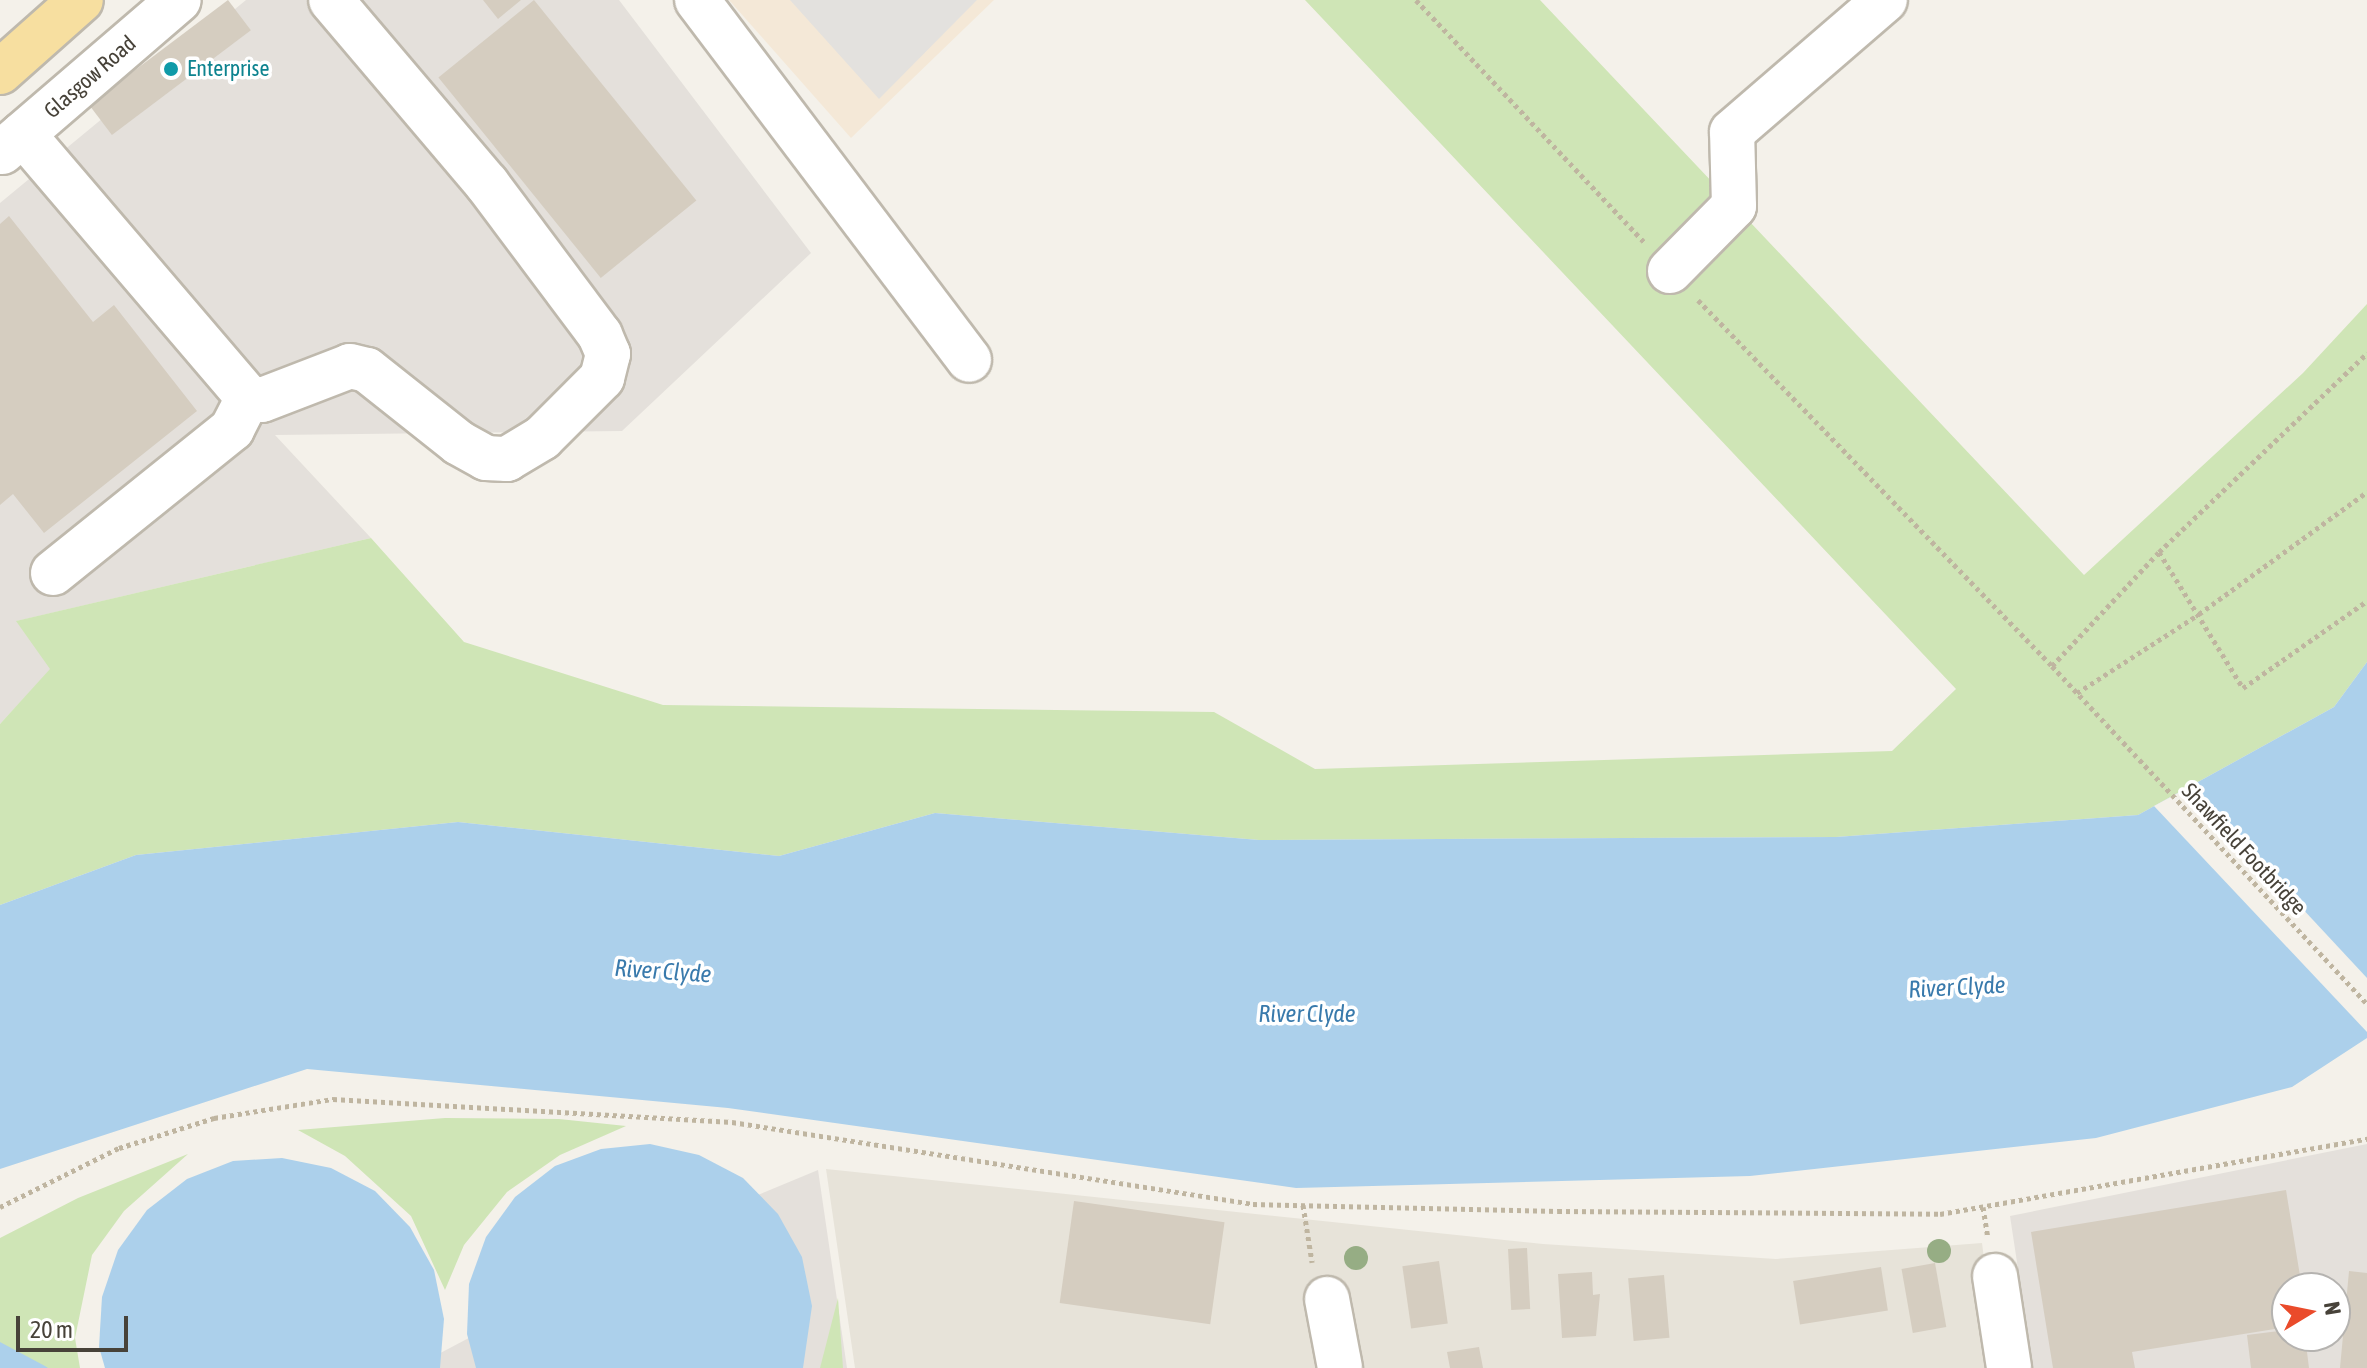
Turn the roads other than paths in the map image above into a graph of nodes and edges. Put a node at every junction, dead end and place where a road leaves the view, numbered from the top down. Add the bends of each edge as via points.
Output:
1 (81, 0) edge
2 (179, 0) edge
3 (331, 0) edge
4 (1885, 0) edge
5 (713, 6) edge
6 (0, 72) edge
7 (12, 144) edge
8 (1670, 271) road end
9 (969, 360) dead end
10 (248, 397) junction
11 (53, 573) dead end
12 (1995, 1276) dead end
13 (1327, 1299) road end
14 (1340, 1368) edge
15 (2009, 1368) edge

1 - 6 main road
2 - 7 street, Glasgow Road
3 - 10 street via 512,217 578,302 608,354 602,378 542,438 507,459 486,458 459,443 367,370 350,366 262,400
4 - 8 street via 1732,132 1734,206
5 - 9 street
7 - 10 street
10 - 11 street via 245,413 232,429
12 - 15 street
13 - 14 street

